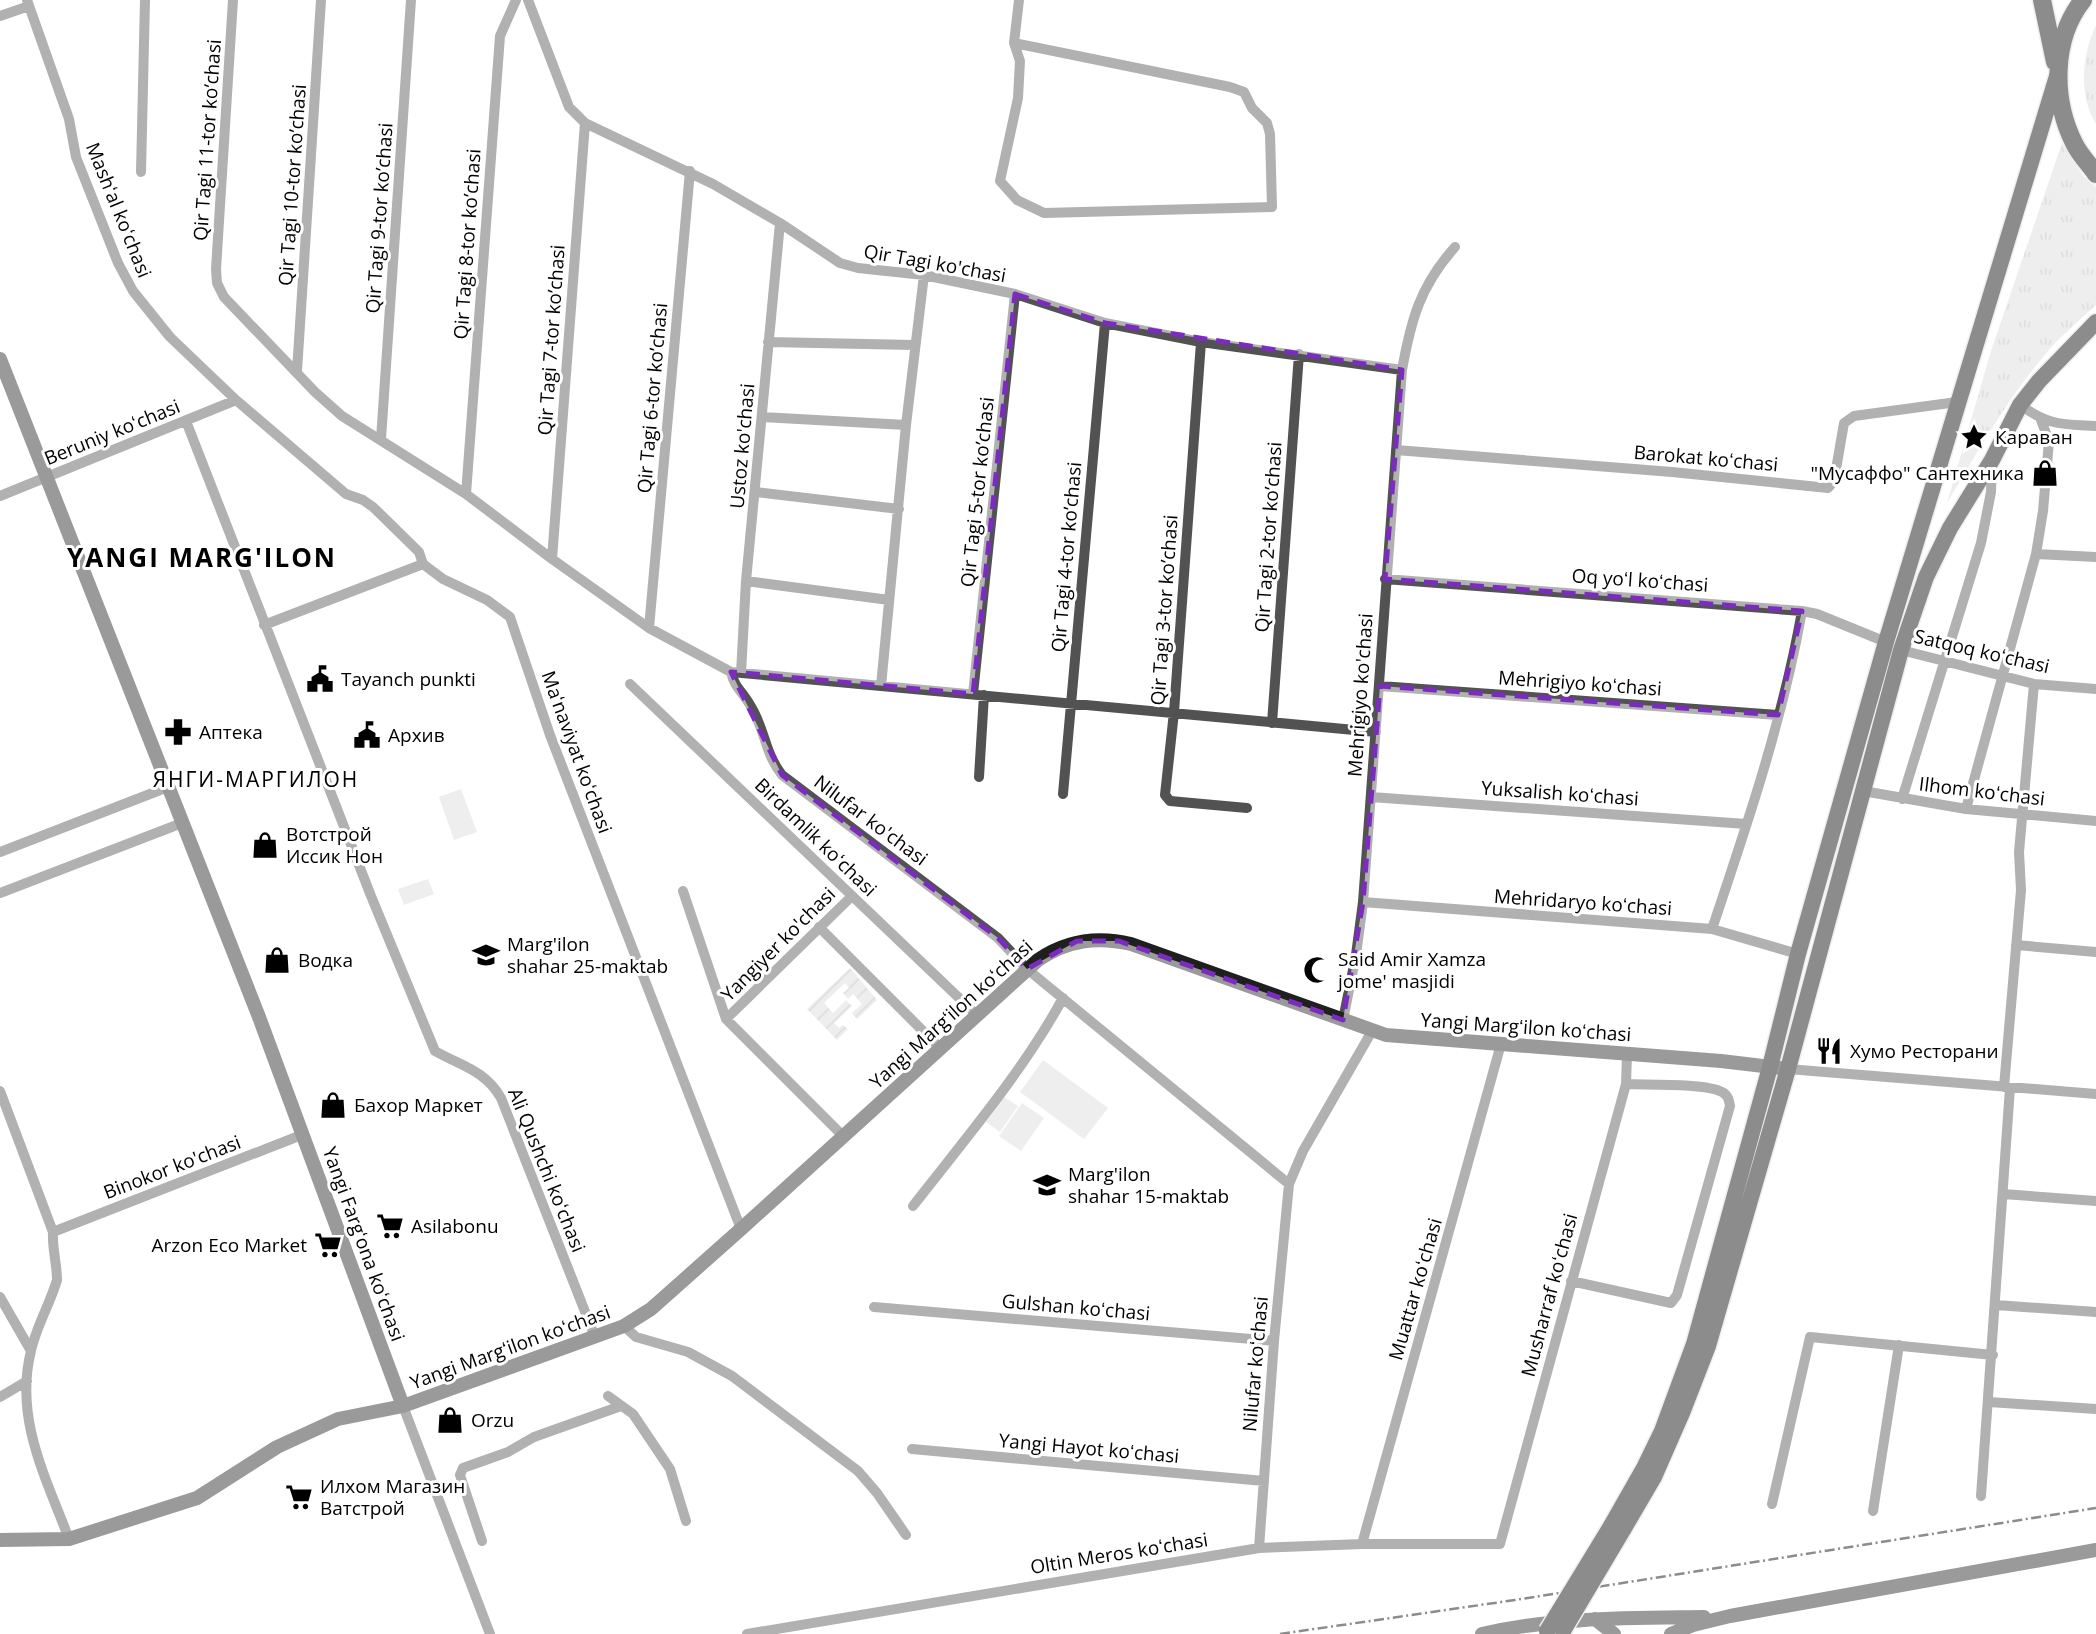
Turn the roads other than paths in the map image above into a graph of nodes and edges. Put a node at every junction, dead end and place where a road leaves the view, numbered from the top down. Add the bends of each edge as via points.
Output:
1 (145, 0) edge
2 (233, 0) edge
3 (321, 0) edge
4 (411, 0) edge
5 (516, 0) edge
6 (528, 0) edge
7 (1019, 0) edge
8 (2042, 0) edge
9 (2083, 0) edge
10 (28, 3) edge
11 (0, 16) edge
12 (1014, 43) junction
13 (2057, 75) junction
14 (585, 123) junction
15 (690, 170) junction
16 (141, 172) dead end
17 (2096, 174) edge
18 (780, 223) junction
19 (1455, 247) dead end
20 (924, 275) junction
21 (1015, 294) junction
22 (2096, 322) edge
23 (1105, 323) junction
24 (768, 342) junction
25 (1201, 342) junction
26 (914, 345) junction
27 (1299, 354) junction
28 (0, 359) edge
29 (1402, 370) junction
30 (298, 371) junction
31 (236, 400) junction
32 (1957, 402) junction
33 (2020, 405) junction
34 (762, 417) junction
35 (2041, 420) junction
36 (186, 421) junction
37 (906, 425) junction
38 (2096, 426) edge
39 (381, 439) junction
40 (1396, 450) junction
41 (1992, 460) junction
42 (46, 477) junction
43 (756, 492) junction
44 (0, 495) edge
45 (466, 495) junction
46 (898, 509) junction
47 (2036, 554) junction
48 (2096, 557) edge
49 (552, 559) junction
50 (423, 564) junction
51 (1385, 579) junction
52 (746, 581) junction
53 (889, 600) junction
54 (1802, 611) junction
55 (264, 625) junction
56 (649, 628) junction
57 (1886, 642) junction
58 (1901, 650) junction
59 (1947, 660) junction
60 (736, 672) junction
61 (2004, 675) junction
62 (630, 684) dead end
63 (2034, 684) junction
64 (881, 686) junction
65 (1380, 686) junction
66 (2096, 689) edge
67 (979, 695) junction
68 (1070, 703) junction
69 (1174, 712) junction
70 (1778, 715) junction
71 (1272, 723) junction
72 (1376, 732) junction
73 (979, 777) dead end
74 (168, 787) junction
75 (1863, 791) junction
76 (1063, 794) dead end
77 (1371, 797) junction
78 (1902, 799) junction
79 (1247, 808) dead end
80 (1966, 809) junction
81 (2022, 815) junction
82 (2096, 821) edge
83 (182, 823) junction
84 (1746, 824) junction
85 (0, 852) edge
86 (682, 891) dead end
87 (0, 893) edge
88 (852, 896) junction
89 (1363, 902) junction
90 (819, 927) junction
91 (1712, 929) junction
92 (2016, 945) junction
93 (2096, 952) edge
94 (1798, 954) junction
95 (1027, 969) junction
96 (1063, 998) junction
97 (977, 1015) junction
98 (726, 1019) junction
99 (1343, 1020) junction
100 (1372, 1031) junction
101 (1501, 1044) junction
102 (940, 1048) junction
103 (1627, 1054) junction
104 (1770, 1067) junction
105 (1788, 1069) junction
106 (1626, 1084) junction
107 (2007, 1088) junction
108 (0, 1091) edge
109 (2096, 1094) edge
110 (304, 1134) junction
111 (843, 1136) junction
112 (1289, 1184) junction
113 (2003, 1194) junction
114 (2096, 1201) edge
115 (913, 1206) dead end
116 (741, 1229) junction
117 (53, 1232) junction
118 (1571, 1281) junction
119 (2, 1304) edge
120 (1996, 1305) junction
121 (874, 1307) dead end
122 (2096, 1312) edge
123 (625, 1326) junction
124 (595, 1337) junction
125 (1274, 1341) junction
126 (1899, 1345) junction
127 (31, 1351) junction
128 (1993, 1355) junction
129 (27, 1381) junction
130 (608, 1396) dead end
131 (0, 1397) edge
132 (1989, 1402) junction
133 (403, 1406) junction
134 (621, 1406) junction
135 (2096, 1409) edge
136 (912, 1449) dead end
137 (1264, 1481) junction
138 (1981, 1496) dead end
139 (1772, 1504) dead end
140 (1873, 1511) dead end
141 (686, 1521) dead end
142 (1617, 1528) junction
143 (906, 1535) dead end
144 (69, 1539) junction
145 (0, 1540) edge
146 (482, 1541) dead end
147 (1362, 1544) junction
148 (1500, 1544) joint
149 (1259, 1548) junction
150 (2096, 1550) edge
151 (1730, 1616) junction
152 (1595, 1619) junction
153 (1554, 1632) edge
154 (490, 1634) edge
155 (747, 1634) edge
156 (1482, 1634) edge
157 (1614, 1634) edge
158 (1671, 1634) edge

1 - 16 street
2 - 30 street, Qir Tagi 11-tor koʼchasi via 217,283 224,297
3 - 30 street, Qir Tagi 10-tor koʼchasi
4 - 39 street, Qir Tagi 9-tor koʼchasi
5 - 45 street, Qir Tagi 8-tor koʼchasi via 500,36
6 - 14 street, Qir Tagi ko'chasi via 569,107
7 - 12 street
8 - 13 highway
9 - 13 highway via 2063,40
10 - 11 street
10 - 31 street, Mashʻal koʻchasi via 69,119 76,157 118,263 170,337
12 - 12 street via 1020,61 1018,98 1000,181 1017,200 1044,213 1272,207 1270,134 1244,92
13 - 17 highway via 2061,111 2074,145
13 - 32 main road
14 - 15 street, Qir Tagi ko'chasi
14 - 49 street, Qir Tagi 7-tor koʼchasi
15 - 18 street, Qir Tagi ko'chasi
15 - 56 street, Qir Tagi 6-tor koʼchasi
18 - 20 street, Qir Tagi ko'chasi via 841,263
18 - 24 street, Ustoz ko'chasi
19 - 29 street, Mehrigiyo ko'chasi via 1435,270 1410,326
20 - 21 street, Qir Tagi ko'chasi
20 - 26 street
21 - 23 street, Qir Tagi ko'chasi
21 - 67 street, Qir Tagi 5-tor koʼchasi
22 - 33 main road
23 - 25 street, Qir Tagi ko'chasi
23 - 68 street, Qir Tagi 4-tor koʼchasi
24 - 26 street
24 - 34 street, Ustoz ko'chasi
25 - 27 street, Qir Tagi ko'chasi
25 - 69 street, Qir Tagi 3-tor koʼchasi
26 - 37 street
27 - 29 street, Qir Tagi ko'chasi
27 - 71 street, Qir Tagi 2-tor koʼchasi
28 - 42 main road, Yangi Fargʻona koʻchasi
29 - 40 street, Mehrigiyo ko'chasi
30 - 39 street via 342,416
31 - 36 street, Beruniy koʻchasi
31 - 50 street, Maʻnaviyat koʻchasi via 346,494 373,507 419,552
32 - 40 street, Barokat koʻchasi via 1854,416 1844,423 1834,481 1828,488
32 - 57 main road
33 - 35 street
33 - 41 main road
34 - 37 street
34 - 43 street, Ustoz ko'chasi
35 - 38 street
35 - 47 street via 2049,441
36 - 42 street, Beruniy koʻchasi
36 - 55 street, Ali Qushchi koʻchasi
37 - 46 street
39 - 45 street
40 - 51 street, Mehrigiyo ko'chasi
41 - 58 main road via 1926,577
41 - 59 street via 1981,543
42 - 44 street, Beruniy koʻchasi
42 - 74 main road, Yangi Fargʻona koʻchasi
43 - 46 street
43 - 52 street, Ustoz ko'chasi
45 - 49 street
46 - 53 street
47 - 48 street
47 - 61 street
49 - 56 street
50 - 55 street
50 - 116 street, Maʻnaviyat koʻchasi via 510,617 550,735
51 - 54 street, Oq yoʻl koʻchasi
51 - 65 street, Mehrigiyo ko'chasi
52 - 53 street
52 - 60 street, Ustoz ko'chasi
53 - 64 street
54 - 57 street, Oq yoʻl koʻchasi
54 - 70 street
55 - 124 street, Ali Qushchi koʻchasi via 435,1051 493,1083
56 - 60 street
57 - 94 main road
58 - 59 street, Satqoq koʻchasi
58 - 75 main road
59 - 61 street, Satqoq koʻchasi
59 - 78 street
60 - 64 street
60 - 95 street, Nilufar ko'chasi via 733,682 758,720 771,760 782,775 998,938
61 - 63 street, Satqoq koʻchasi
61 - 80 street
62 - 88 street, Birdamlik koʻchasi
63 - 66 street, Satqoq koʻchasi
63 - 81 street
64 - 67 street
65 - 70 street, Mehrigiyo koʻchasi
65 - 72 street, Mehrigiyo ko'chasi
67 - 68 street
67 - 73 street, Qir Tagi 5-tor koʼchasi
68 - 69 street
68 - 76 street, Qir Tagi 4-tor koʼchasi
69 - 71 street
69 - 79 street, Qir Tagi 3-tor koʼchasi via 1165,794 1170,801
70 - 84 street
71 - 72 street
72 - 77 street, Mehrigiyo ko'chasi
74 - 83 main road, Yangi Fargʻona koʻchasi
74 - 85 street
75 - 78 street, Ilhom koʻchasi
75 - 105 main road
77 - 84 street, Yuksalish koʻchasi
77 - 89 street, Mehrigiyo ko'chasi
78 - 80 street, Ilhom koʻchasi
80 - 81 street, Ilhom koʻchasi
81 - 82 street, Ilhom koʻchasi
81 - 92 street
83 - 87 street
83 - 110 main road, Yangi Fargʻona koʻchasi
84 - 91 street
86 - 98 street
88 - 90 street, Yangiyer ko'chasi
88 - 97 street, Birdamlik koʻchasi
89 - 91 street, Mehridaryo koʻchasi
89 - 99 street, Mehrigiyo ko'chasi
90 - 98 street, Yangiyer ko'chasi
90 - 102 street
91 - 94 street, Mehridaryo koʻchasi
92 - 93 street
92 - 107 street
94 - 104 main road
95 - 96 street
95 - 97 main road, Yangi Margʻilon koʻchasi
95 - 99 main road, Yangi Margʻilon koʻchasi via 1050,952 1077,941 1119,941
96 - 112 street
96 - 115 street via 1016,1072
97 - 102 main road, Yangi Margʻilon koʻchasi
98 - 111 street, Yangiyer ko'chasi
99 - 100 main road, Yangi Margʻilon koʻchasi
100 - 101 main road, Yangi Margʻilon koʻchasi
100 - 112 street, Nilufar koʻchasi
101 - 103 main road, Yangi Margʻilon koʻchasi
101 - 147 street, Muattar koʻchasi
102 - 111 main road, Yangi Margʻilon koʻchasi
103 - 104 main road, Yangi Margʻilon koʻchasi
103 - 106 street, Musharraf koʻchasi
104 - 105 main road, Yangi Margʻilon koʻchasi
104 - 142 main road via 1694,1344 1662,1431
105 - 107 street
105 - 142 main road via 1708,1346 1654,1477
106 - 118 street, Musharraf koʻchasi
106 - 118 street via 1706,1088 1722,1092 1730,1106 1671,1303
107 - 109 street
107 - 113 street
108 - 117 street
110 - 117 street, Binokor ko'chasi
110 - 133 main road, Yangi Fargʻona koʻchasi
111 - 116 main road, Yangi Margʻilon koʻchasi
112 - 125 street, Nilufar koʻchasi
113 - 114 street
113 - 120 street
116 - 123 main road, Yangi Margʻilon koʻchasi
117 - 127 street via 57,1280
118 - 148 street, Musharraf koʻchasi
119 - 127 street
120 - 122 street
120 - 128 street
121 - 125 street, Gulshan koʻchasi
123 - 124 main road, Yangi Margʻilon koʻchasi
123 - 143 street via 636,1337 688,1352 732,1376 858,1471
124 - 133 main road, Yangi Margʻilon koʻchasi
125 - 137 street, Nilufar koʻchasi
126 - 128 street
126 - 139 street via 1810,1337
126 - 140 street
127 - 129 street
128 - 132 street
129 - 131 street
129 - 144 street via 34,1451
130 - 134 street
132 - 135 street
132 - 138 street
133 - 144 main road, Yangi Margʻilon koʻchasi via 338,1419 276,1447 197,1498
133 - 154 street, Yangi Fargʻona koʻchasi
134 - 141 street via 633,1415 670,1469
134 - 146 street via 534,1437 460,1471
136 - 137 street, Yangi Hayot koʻchasi
137 - 149 street, Nilufar koʻchasi
142 - 153 main road, bridge
144 - 145 main road, Yangi Margʻilon koʻchasi
147 - 148 street, Oltin Meros koʻchasi
147 - 149 street, Oltin Meros koʻchasi
149 - 155 street, Oltin Meros koʻchasi
150 - 151 main road
151 - 152 main road
151 - 158 main road
152 - 156 main road
152 - 157 main road

